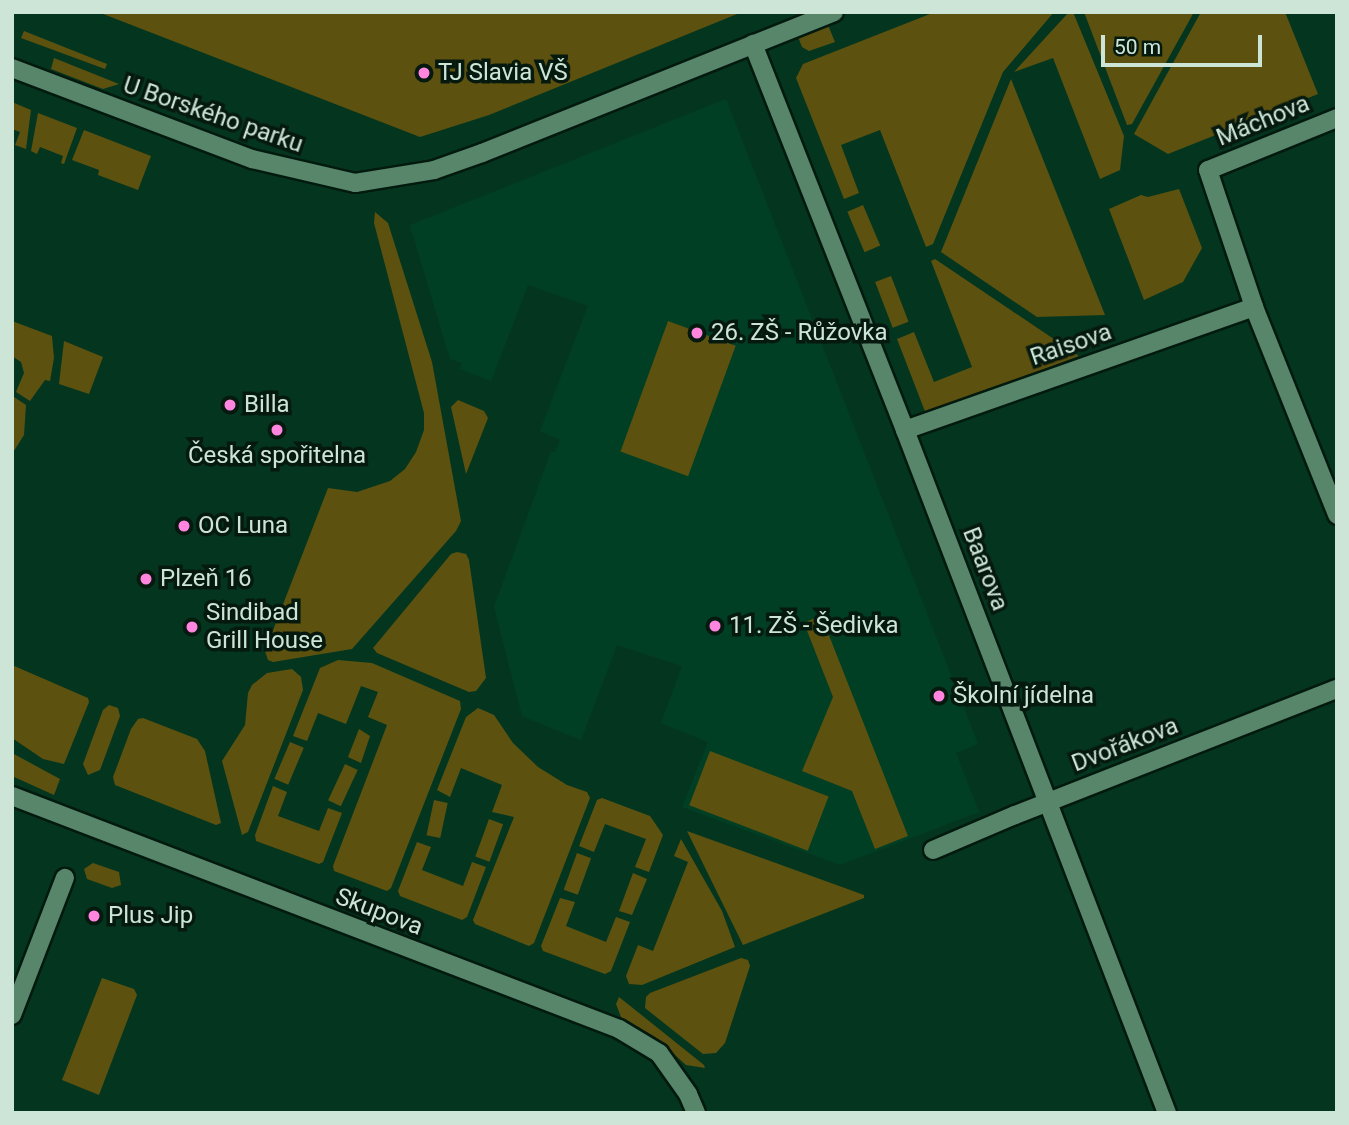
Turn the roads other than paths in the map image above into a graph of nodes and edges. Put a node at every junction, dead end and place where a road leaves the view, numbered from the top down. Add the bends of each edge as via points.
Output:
1 (834, 12) edge
2 (753, 44) junction
3 (12, 68) edge
4 (1337, 117) edge
5 (1254, 307) junction
6 (905, 429) junction
7 (1337, 515) edge
8 (1337, 689) edge
9 (12, 796) edge
10 (1047, 802) junction
11 (933, 850) dead end
12 (65, 878) dead end
13 (12, 1015) edge
14 (696, 1113) edge
15 (1167, 1113) edge

1 - 2 street, U Borského parku
2 - 3 street, U Borského parku via 470,158 422,173 355,183 252,159
2 - 6 street, Baarova
4 - 5 street, Máchova via 1208,170
5 - 6 street, Raisova
5 - 7 street
6 - 10 street, Baarova
8 - 10 street, Dvořákova
9 - 14 street, Skupova via 619,1029 659,1053
10 - 11 street, Dvořákova
10 - 15 street, Baarova
12 - 13 street

